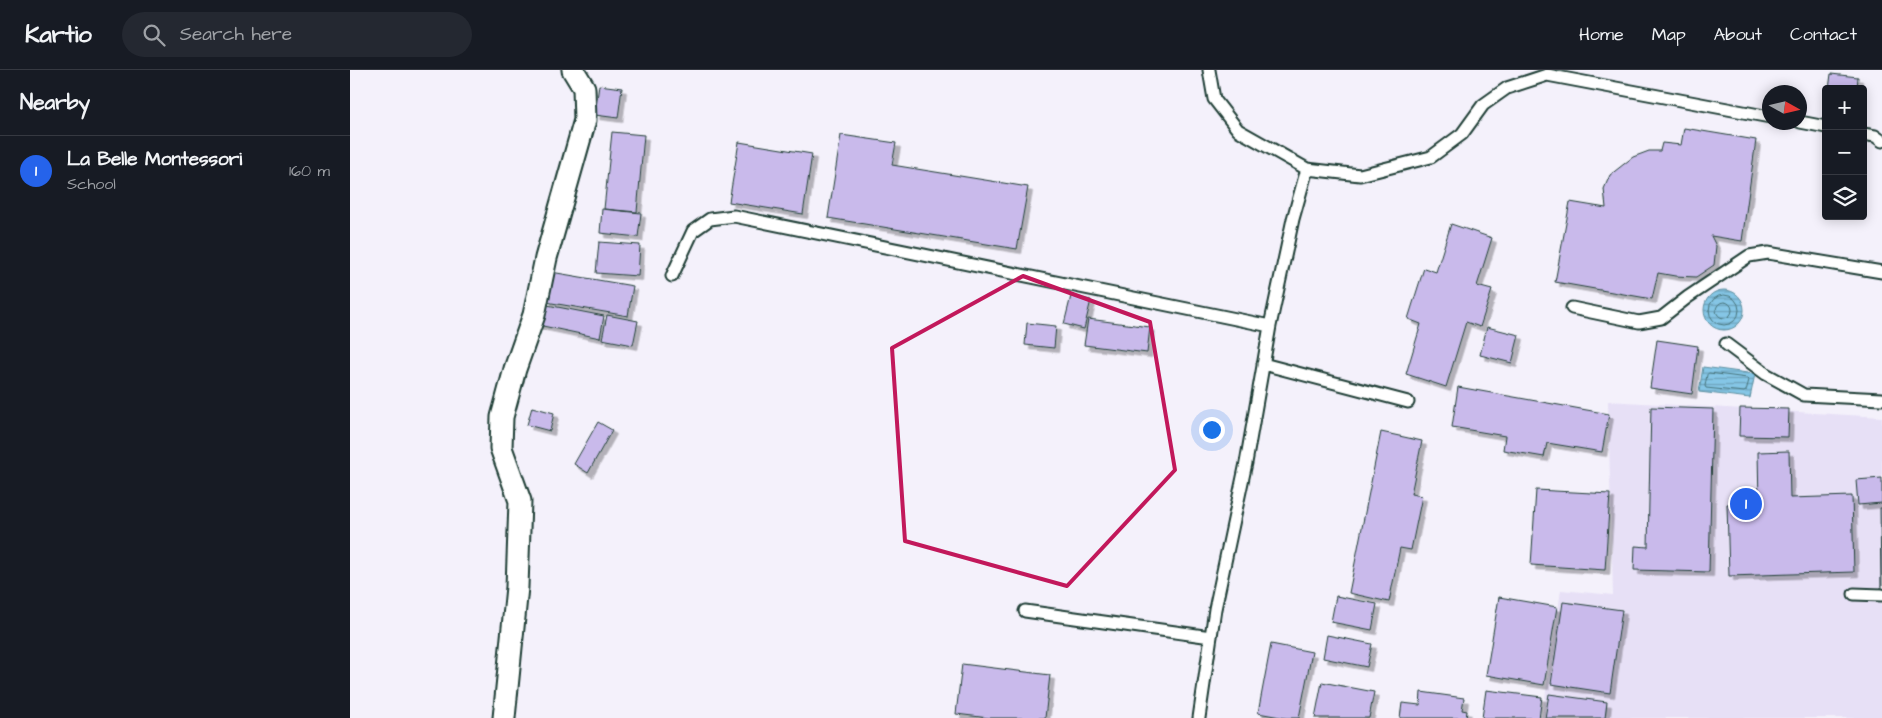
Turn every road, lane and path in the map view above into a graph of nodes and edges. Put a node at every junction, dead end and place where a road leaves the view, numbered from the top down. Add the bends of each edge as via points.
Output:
1 (573, 70) edge
2 (1209, 70) edge
3 (1545, 72) edge
4 (1762, 115) edge
5 (1807, 123) edge
6 (1822, 126) edge
7 (1867, 135) edge
8 (1882, 141) edge
9 (1307, 169) junction
10 (1882, 272) edge
11 (672, 276) dead end
12 (1572, 308) dead end
13 (1270, 326) junction
14 (1726, 344) dead end
15 (1263, 364) junction
16 (1882, 399) edge
17 (1408, 402) dead end
18 (1854, 594) dead end
19 (1882, 595) edge
20 (1025, 611) dead end
21 (1211, 637) junction
22 (504, 718) edge
23 (1199, 718) edge

1 - 22 street via 584,88 585,120 534,315 502,418 501,448 520,501 517,587
2 - 9 lane via 1214,99 1238,130
3 - 4 lane
3 - 9 lane via 1507,88 1483,105 1462,134 1431,157 1360,175
5 - 6 lane
7 - 8 lane
9 - 13 lane
10 - 12 lane via 1768,253 1750,256 1661,318 1639,322
11 - 13 lane via 693,231 710,219 734,216
13 - 15 lane
14 - 16 lane via 1766,374 1804,395
15 - 17 lane
15 - 21 lane
18 - 19 lane
20 - 21 lane
21 - 23 lane

